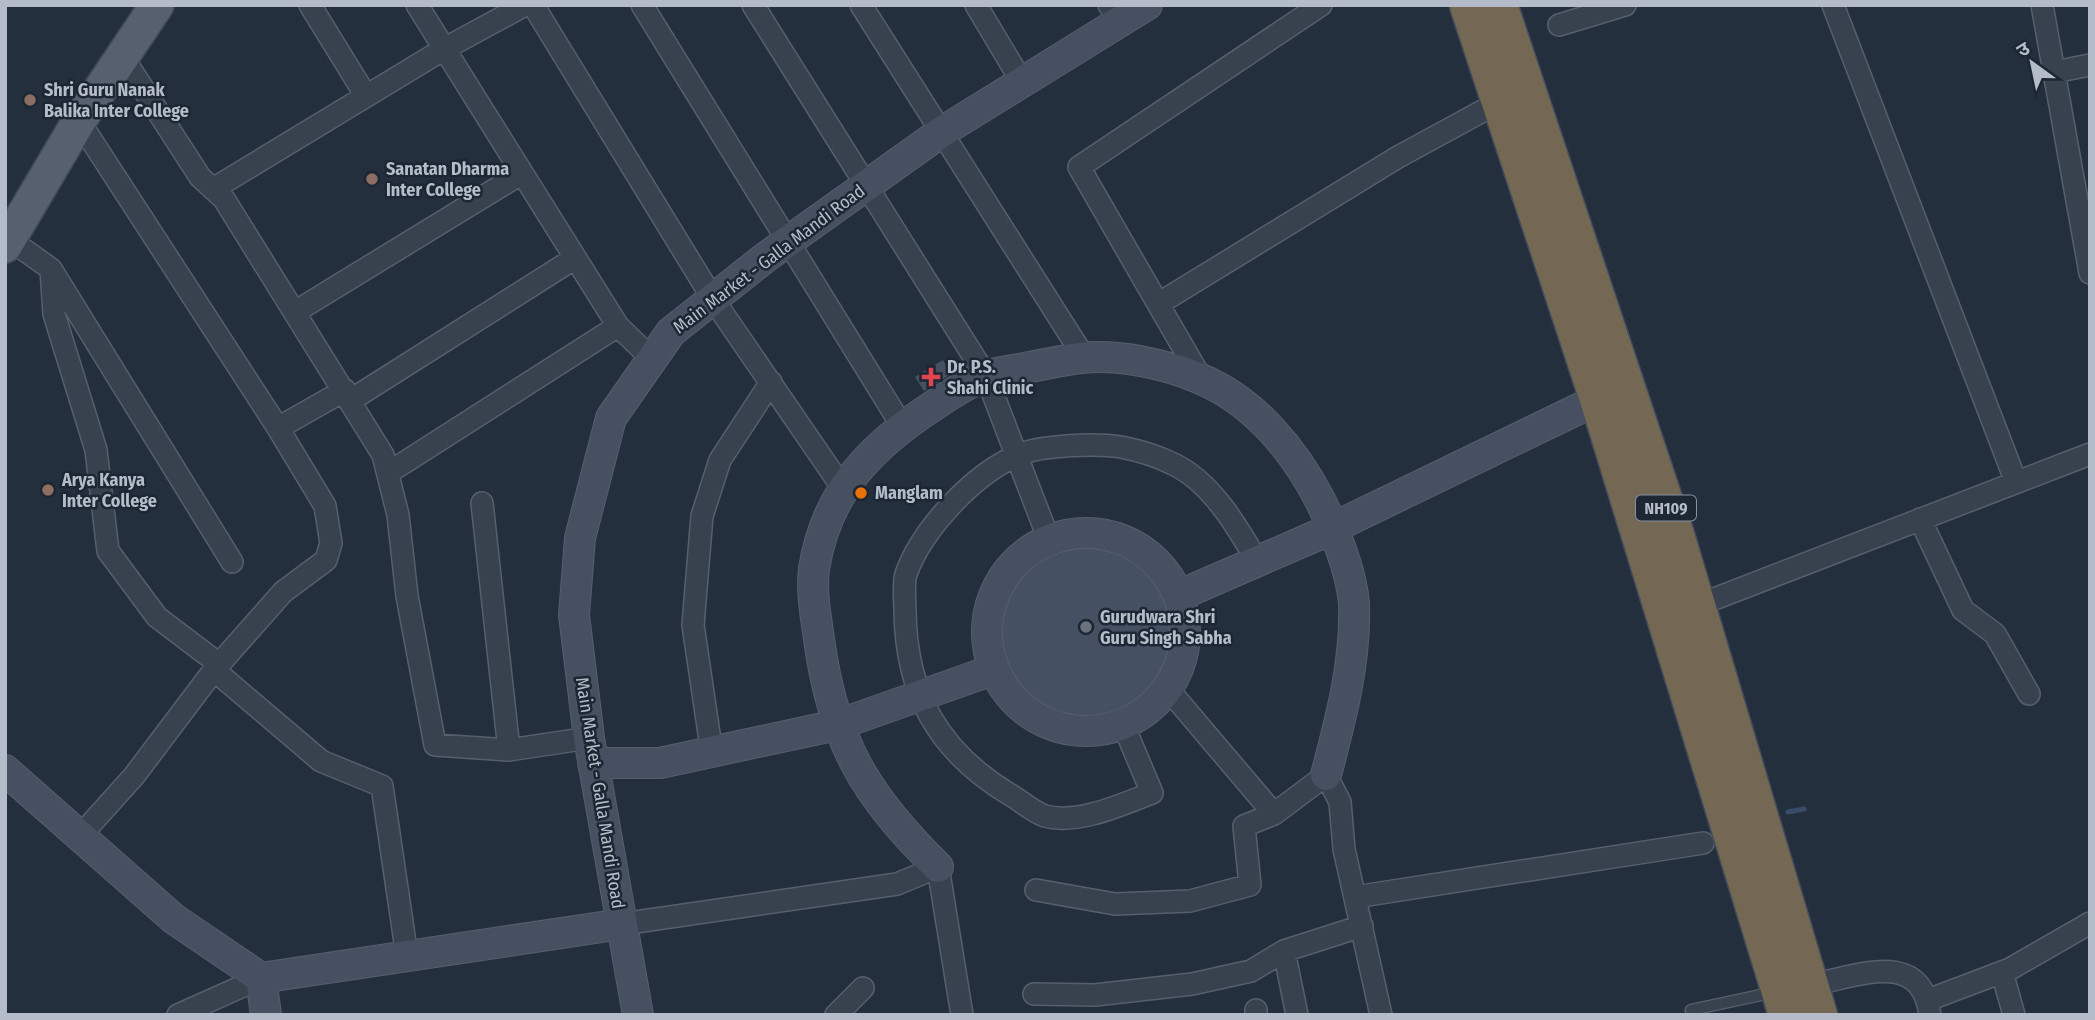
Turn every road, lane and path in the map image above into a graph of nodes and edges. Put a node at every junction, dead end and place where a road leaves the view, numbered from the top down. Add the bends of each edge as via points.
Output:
1 (129, 5) edge
2 (157, 5) edge
3 (310, 5) edge
4 (417, 5) edge
5 (525, 5) edge
6 (533, 5) edge
7 (642, 5) edge
8 (752, 5) edge
9 (861, 5) edge
10 (976, 5) edge
11 (1147, 5) edge
12 (1321, 5) edge
13 (1469, 5) edge
14 (1498, 5) edge
15 (1625, 5) edge
16 (1833, 5) edge
17 (2042, 5) edge
18 (1114, 13) edge
19 (1559, 25) dead end
20 (444, 49) junction
21 (121, 56) junction
22 (2090, 65) edge
23 (2054, 72) junction
24 (1022, 82) junction
25 (366, 96) junction
26 (1501, 102) junction
27 (79, 121) junction
28 (940, 133) junction
29 (522, 173) junction
30 (867, 186) junction
31 (213, 189) junction
32 (5, 202) edge
33 (6, 241) edge
34 (788, 241) junction
35 (575, 258) junction
36 (51, 269) junction
37 (2090, 273) edge
38 (713, 299) junction
39 (1158, 304) junction
40 (295, 312) junction
41 (618, 326) junction
42 (1084, 357) junction
43 (652, 359) junction
44 (986, 376) junction
45 (1202, 380) junction
46 (771, 382) junction
47 (1614, 394) junction
48 (348, 395) junction
49 (902, 426) junction
50 (278, 428) junction
51 (2090, 454) edge
52 (1017, 455) junction
53 (388, 473) junction
54 (2016, 482) junction
55 (844, 490) junction
56 (482, 503) dead end
57 (1920, 519) junction
58 (1333, 527) junction
59 (1659, 539) junction
60 (1049, 540) junction
61 (1257, 561) junction
62 (232, 562) dead end
63 (1180, 596) junction
64 (1696, 606) junction
65 (216, 667) junction
66 (993, 670) junction
67 (1168, 689) junction
68 (2029, 694) dead end
69 (919, 698) junction
70 (1123, 724) junction
71 (837, 725) junction
72 (509, 750) junction
73 (591, 751) junction
74 (712, 754) junction
75 (5, 770) edge
76 (1326, 775) junction
77 (1274, 814) junction
78 (80, 836) junction
79 (1703, 843) dead end
80 (937, 867) junction
81 (1037, 890) dead end
82 (1355, 897) junction
83 (2090, 923) edge
84 (622, 924) junction
85 (1362, 926) junction
86 (1284, 951) junction
87 (407, 956) junction
88 (2002, 972) junction
89 (261, 978) junction
90 (863, 988) dead end
91 (1034, 994) dead end
92 (1799, 1001) edge
93 (1929, 1007) edge
94 (1691, 1010) dead end
95 (178, 1015) edge
96 (266, 1015) edge
97 (638, 1015) edge
98 (836, 1015) edge
99 (962, 1015) edge
100 (1297, 1015) edge
101 (1381, 1015) edge
102 (2014, 1015) edge

1 - 32 main road
2 - 21 main road
3 - 25 street
4 - 20 street
5 - 20 street
6 - 38 street
7 - 34 street
8 - 30 street
9 - 28 street
10 - 24 street
11 - 18 street, Main Market - Galla Mandi Road
12 - 39 street via 1079,167
13 - 26 highway, NH109
14 - 47 highway, NH109
15 - 19 street
16 - 54 street
17 - 23 street
18 - 24 street, Main Market - Galla Mandi Road
20 - 25 street
20 - 29 street
21 - 27 main road
21 - 31 street via 200,177
22 - 23 street
23 - 37 street
24 - 28 street, Main Market - Galla Mandi Road
25 - 31 street
26 - 39 street via 1398,157
26 - 47 highway, NH109
27 - 33 main road
27 - 50 street
28 - 30 street, Main Market - Galla Mandi Road
28 - 42 street
29 - 35 street
29 - 40 street
30 - 34 street, Main Market - Galla Mandi Road
30 - 44 street
31 - 40 street
33 - 36 street
34 - 38 street, Main Market - Galla Mandi Road
34 - 49 street
35 - 41 street
35 - 48 street
36 - 62 street
36 - 65 street via 54,314 96,450 108,551 157,617
38 - 43 street, Main Market - Galla Mandi Road via 671,332
38 - 46 street
39 - 45 street
40 - 48 street
41 - 43 street
41 - 53 street
42 - 44 street
42 - 45 street via 1150,363
43 - 73 street, Main Market - Galla Mandi Road via 611,418 580,538 574,615
44 - 49 street
44 - 52 street
45 - 58 street via 1257,415 1300,463
46 - 55 street
46 - 74 street via 720,460 702,516 692,625
47 - 58 street
47 - 59 highway, NH109
48 - 50 street
48 - 53 street via 383,455
49 - 55 street via 861,463
50 - 65 street via 325,506 331,543 326,560 283,592
51 - 54 street
52 - 60 street
52 - 61 street via 1066,447 1120,447 1173,464 1209,492
52 - 69 street via 974,484 933,524 905,576 906,647
53 - 72 street via 435,746
54 - 57 street
55 - 71 street via 832,508 814,569 823,674
56 - 72 street
57 - 64 street
57 - 68 street via 1963,610 1995,634
58 - 61 street
58 - 76 street via 1354,600 1353,637 1345,705
59 - 64 highway, NH109
59 - 92 highway, NH109
60 - 63 street via 1101,534 1140,548 1164,569
60 - 66 street via 1022,556 1002,579 989,608 986,639
61 - 63 street
63 - 67 street via 1186,629 1181,664
64 - 92 highway, NH109
65 - 78 street via 134,776
65 - 87 street via 321,761 382,786
66 - 69 street
66 - 70 street via 1012,699 1039,721 1072,731 1106,730
67 - 70 street via 1139,717
67 - 77 street
69 - 70 street via 942,735 979,775 1045,816 1095,815 1152,793
69 - 71 street
71 - 74 street
71 - 80 street via 857,772 900,830
72 - 73 street
73 - 74 street via 660,763
73 - 84 street, Main Market - Galla Mandi Road
75 - 78 street
76 - 77 street
76 - 82 street via 1340,803
77 - 81 street via 1244,826 1250,885 1190,901 1115,904
78 - 89 street via 174,919
79 - 82 street
80 - 84 street via 897,884
80 - 99 street
82 - 85 street
83 - 88 street
84 - 87 street
84 - 97 street, Main Market - Galla Mandi Road
85 - 86 street
85 - 101 street
86 - 91 street via 1251,971 1192,984 1095,995
86 - 100 street
87 - 89 street
88 - 93 street
88 - 102 street
89 - 95 street
89 - 96 street
90 - 98 street
92 - 93 street via 1896,970 1914,977
92 - 94 lane

